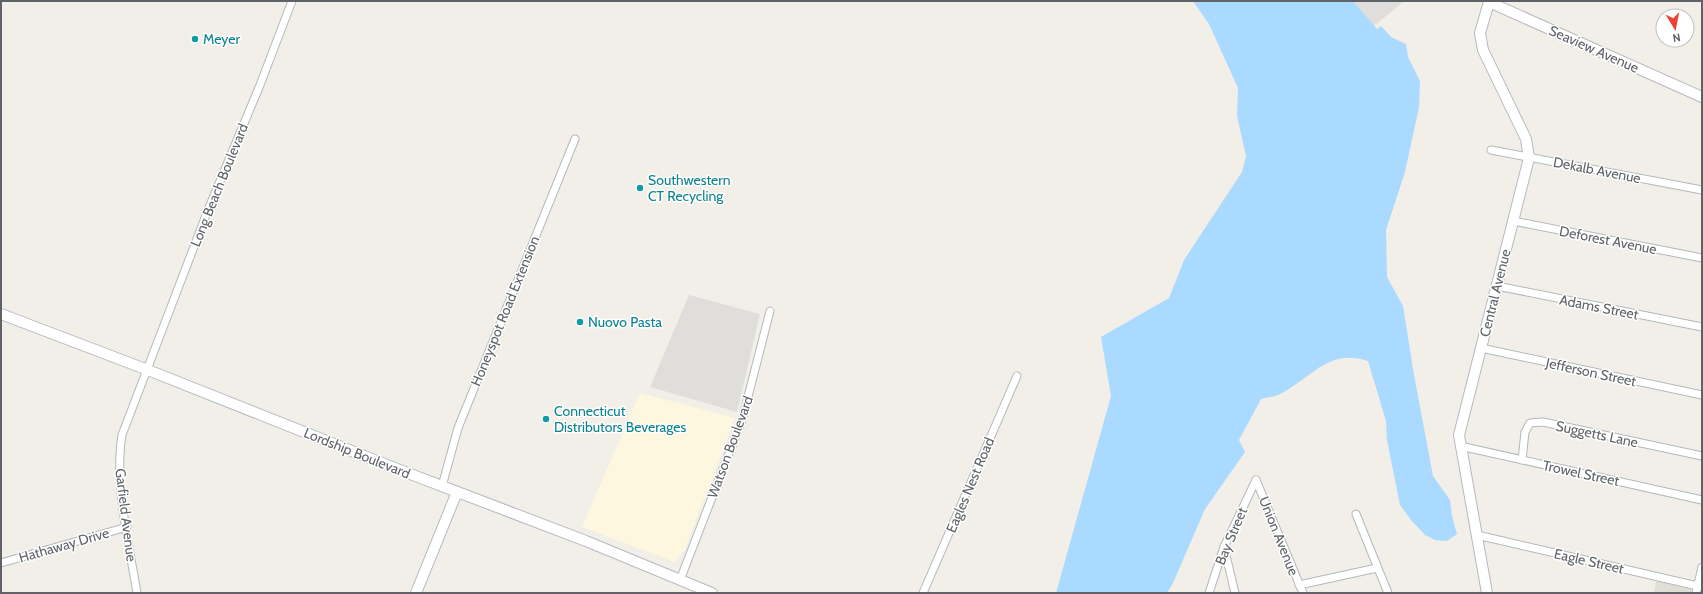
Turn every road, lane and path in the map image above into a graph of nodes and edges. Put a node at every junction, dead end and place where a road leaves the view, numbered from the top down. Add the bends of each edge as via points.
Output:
1 (292, 1) edge
2 (1488, 1) edge
3 (1702, 97) edge
4 (575, 139) dead end
5 (1491, 150) dead end
6 (1529, 158) junction
7 (1702, 190) edge
8 (1513, 221) junction
9 (1702, 258) edge
10 (1497, 286) junction
11 (770, 311) dead end
12 (1, 314) edge
13 (1702, 327) edge
14 (1481, 348) junction
15 (148, 370) junction
16 (1017, 376) dead end
17 (1702, 395) edge
18 (1460, 446) junction
19 (1702, 456) edge
20 (1522, 460) junction
21 (1256, 480) joint
22 (442, 486) junction
23 (457, 492) junction
24 (1702, 500) edge
25 (1356, 514) dead end
26 (127, 527) junction
27 (1476, 535) junction
28 (1224, 546) junction
29 (1, 563) edge
30 (1702, 567) edge
31 (1377, 568) junction
32 (680, 580) junction
33 (1299, 584) junction
34 (1699, 589) edge
35 (137, 593) edge
36 (416, 593) edge
37 (712, 593) edge
38 (923, 593) edge
39 (1209, 593) edge
40 (1235, 593) edge
41 (1303, 593) edge
42 (1388, 593) edge
43 (1487, 593) edge

1 - 15 street, Long Beach Boulevard via 208,210
2 - 3 main road, Seaview Avenue
2 - 6 main road, Central Avenue via 1480,33 1483,50 1526,139
4 - 22 street, Honeyspot Road Extension via 458,428
5 - 6 street, Dekalb Avenue
6 - 7 street, Dekalb Avenue
6 - 8 main road, Central Avenue
8 - 9 street, Deforest Avenue
8 - 10 main road, Central Avenue
10 - 13 street, Adams Street
10 - 14 main road, Central Avenue
11 - 32 street, Watson Boulevard via 742,420
12 - 15 main road, Lordship Boulevard
14 - 17 street, Jefferson Street
14 - 18 main road, Central Avenue via 1459,435
15 - 22 main road, Lordship Boulevard
15 - 26 street, Garfield Avenue via 130,411 120,444 120,482
16 - 38 street, Eagles Nest Road
18 - 20 street, Trowel Street
18 - 27 main road, Central Avenue
19 - 20 street, Suggetts Lane via 1536,422 1530,423 1525,432
20 - 24 street, Trowel Street
21 - 28 street, Bay Street
21 - 33 street, Union Avenue
22 - 23 main road, Lordship Boulevard
23 - 32 main road, Lordship Boulevard
23 - 36 main road
25 - 31 street
26 - 29 street, Hathaway Drive
26 - 35 street, Garfield Avenue
27 - 34 street, Eagle Street
27 - 43 main road, Central Avenue
28 - 39 street, Bay Street
28 - 40 street
30 - 34 street
31 - 33 street
31 - 42 street
32 - 37 main road, Lordship Boulevard
33 - 41 street, Union Avenue

